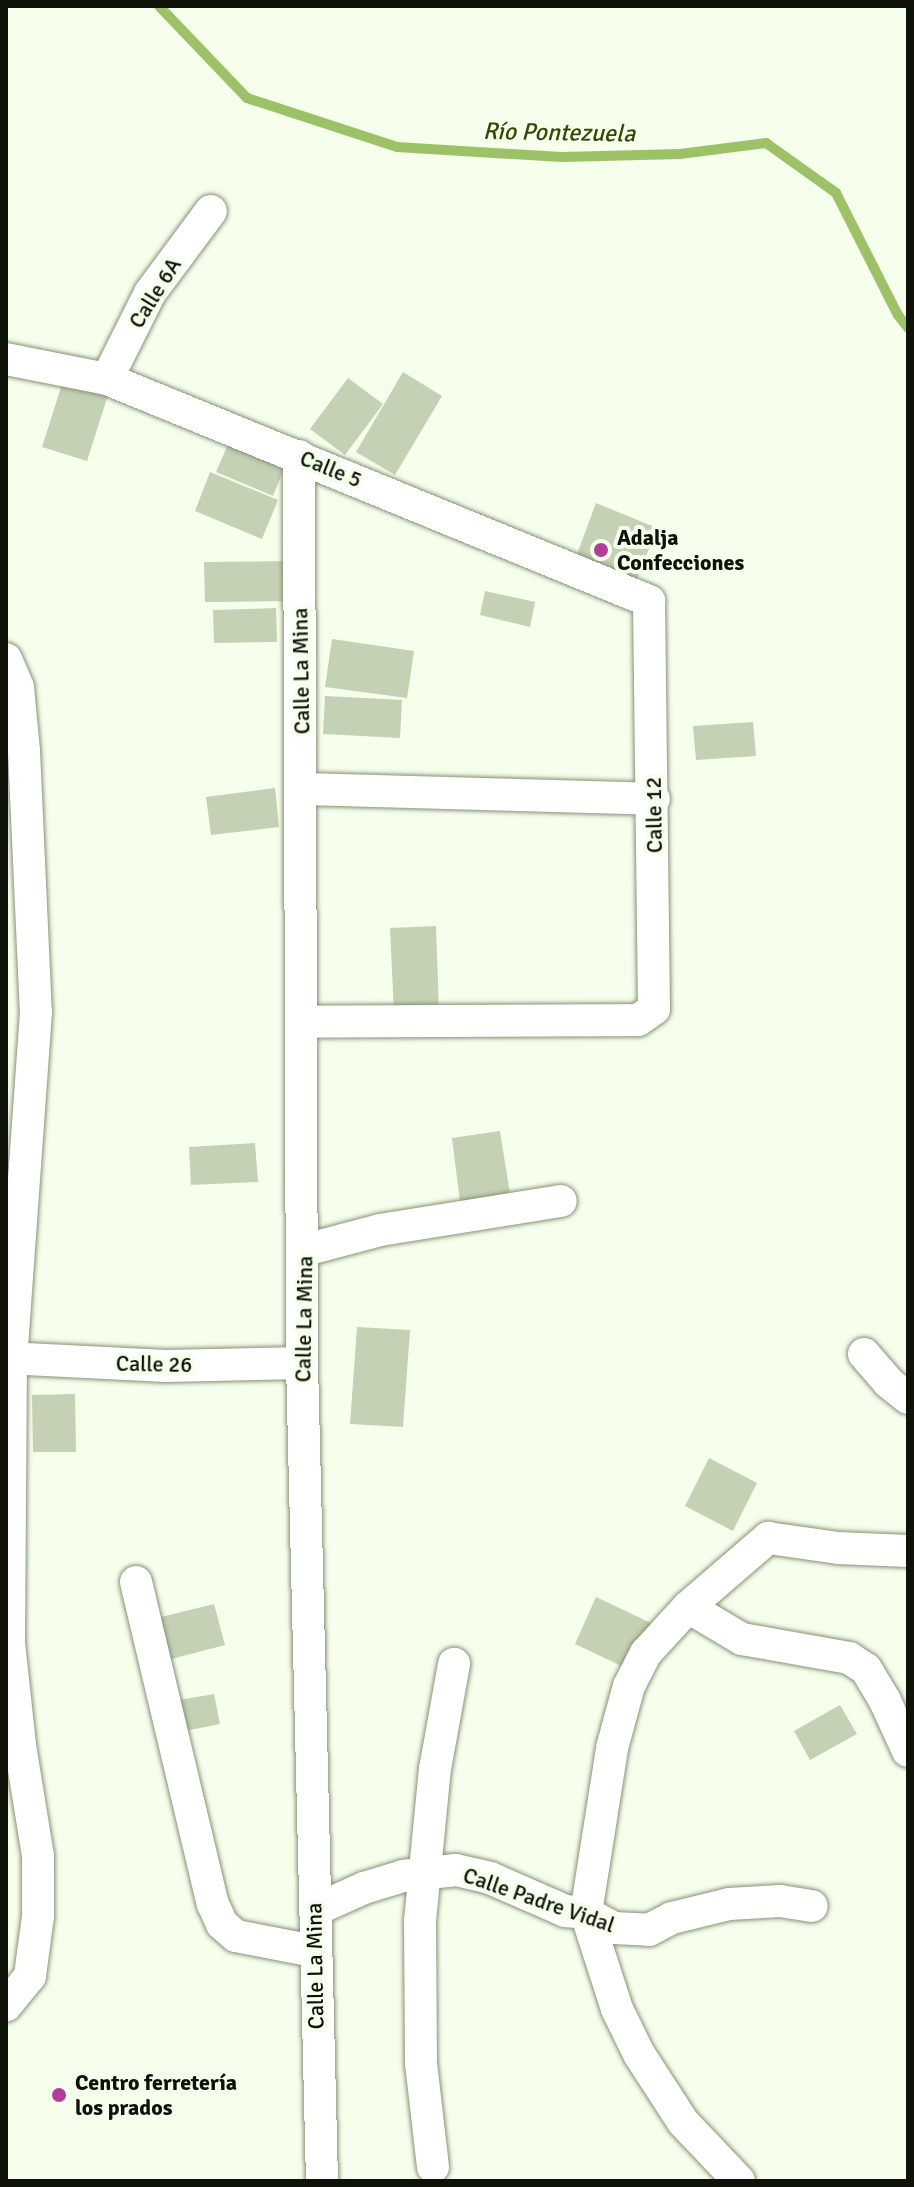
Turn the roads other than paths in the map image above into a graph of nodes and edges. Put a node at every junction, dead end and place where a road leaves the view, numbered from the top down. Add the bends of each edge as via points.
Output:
1 (211, 211) dead end
2 (6, 359) edge
3 (107, 379) junction
4 (299, 456) junction
5 (649, 601) joint
6 (6, 659) edge
7 (302, 789) junction
8 (16, 794) edge
9 (654, 799) junction
10 (304, 1022) junction
11 (561, 1201) dead end
12 (305, 1250) junction
13 (864, 1354) dead end
14 (8, 1358) edge
15 (302, 1363) junction
16 (908, 1398) edge
17 (908, 1551) edge
18 (136, 1582) dead end
19 (688, 1607) junction
20 (454, 1664) dead end
21 (904, 1730) edge
22 (424, 1873) junction
23 (812, 1906) dead end
24 (315, 1910) junction
25 (586, 1913) junction
26 (314, 1951) junction
27 (6, 2006) edge
28 (433, 2167) dead end
29 (322, 2181) edge
30 (739, 2181) edge

1 - 3 street, Calle 6A via 150,293
2 - 3 street, Calle 5
3 - 4 street, Calle 5
4 - 5 street, Calle 5
4 - 7 street, Calle La Mina
5 - 9 street, Calle 12
6 - 8 street via 18,687
7 - 9 street
7 - 10 street, Calle La Mina
8 - 14 street via 36,1012
9 - 10 street, Calle 12 via 654,1009 638,1020
10 - 12 street, Calle La Mina
11 - 12 street via 380,1230
12 - 15 street, Calle La Mina
13 - 16 street
14 - 15 street, Calle 26 via 166,1366
14 - 27 street via 9,1643 38,1856 38,1916 30,1976
15 - 24 street, Calle La Mina
17 - 19 street via 768,1538
18 - 26 street via 222,1924 236,1936
19 - 21 street via 742,1639 849,1658 866,1669
19 - 25 street via 646,1653 629,1686 612,1748
20 - 22 street
22 - 24 street, Calle Padre Vidal via 364,1888
22 - 25 street, Calle Padre Vidal via 456,1870 490,1878 544,1904
22 - 28 street via 421,2063
23 - 25 street, Calle Padre Vidal via 780,1901 729,1904 672,1918 649,1930 614,1928
24 - 26 street, Calle La Mina
25 - 30 street via 617,2009 639,2054 683,2122
26 - 29 street, Calle La Mina

